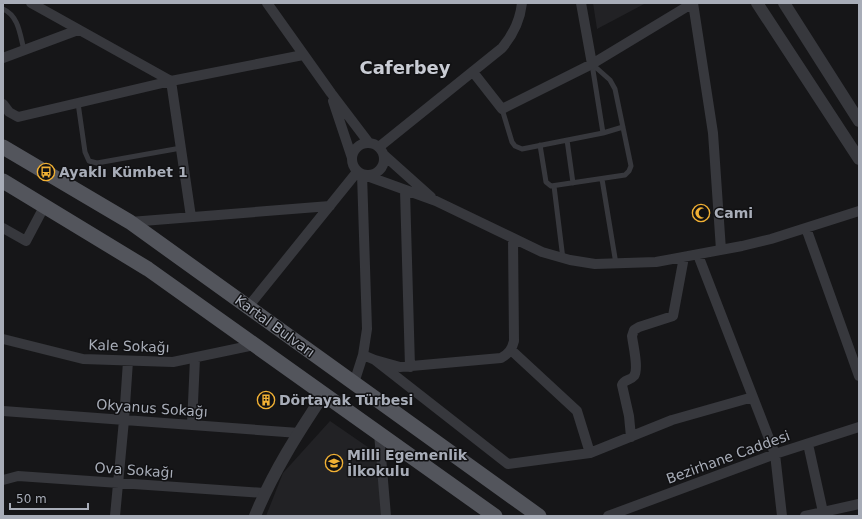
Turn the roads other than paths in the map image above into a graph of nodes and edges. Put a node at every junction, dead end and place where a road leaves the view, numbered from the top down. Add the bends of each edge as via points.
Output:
1 (31, 3) edge
2 (267, 3) edge
3 (522, 3) edge
4 (581, 3) edge
5 (693, 3) edge
6 (757, 3) edge
7 (784, 3) edge
8 (3, 9) edge
9 (78, 30) junction
10 (24, 50) junction
11 (304, 55) junction
12 (3, 58) edge
13 (592, 64) junction
14 (473, 72) junction
15 (171, 81) junction
16 (331, 93) junction
17 (78, 103) junction
18 (3, 104) edge
19 (502, 109) junction
20 (859, 121) edge
21 (623, 127) junction
22 (604, 132) junction
23 (568, 140) junction
24 (540, 145) junction
25 (3, 147) edge
26 (181, 148) junction
27 (377, 148) junction
28 (352, 158) junction
29 (859, 159) edge
30 (362, 174) junction
31 (602, 179) junction
32 (3, 181) edge
33 (573, 183) junction
34 (554, 186) junction
35 (405, 190) junction
36 (436, 201) junction
37 (330, 206) junction
38 (44, 207) junction
39 (859, 211) edge
40 (191, 217) junction
41 (130, 222) junction
42 (3, 228) edge
43 (806, 228) junction
44 (513, 238) junction
45 (721, 250) junction
46 (698, 255) junction
47 (684, 257) junction
48 (563, 259) junction
49 (616, 264) junction
50 (248, 307) junction
51 (3, 339) edge
52 (254, 345) junction
53 (511, 350) junction
54 (363, 355) junction
55 (195, 358) junction
56 (375, 360) junction
57 (128, 361) junction
58 (410, 366) junction
59 (859, 376) edge
60 (354, 383) junction
61 (324, 394) junction
62 (753, 397) junction
63 (3, 411) edge
64 (124, 420) junction
65 (192, 425) junction
66 (859, 427) edge
67 (299, 433) junction
68 (379, 433) junction
69 (631, 437) junction
70 (808, 444) junction
71 (590, 453) junction
72 (775, 454) junction
73 (3, 480) edge
74 (118, 483) junction
75 (264, 493) junction
76 (859, 504) edge
77 (824, 512) junction
78 (115, 516) edge
79 (255, 516) edge
80 (386, 516) edge
81 (495, 516) edge
82 (540, 516) edge
83 (608, 516) edge
84 (782, 516) edge
85 (805, 516) edge

1 - 9 street
2 - 11 street
3 - 14 street via 519,20 507,42
4 - 13 street
5 - 13 street
5 - 45 street via 713,133
6 - 29 street
7 - 20 street
8 - 10 lane via 15,18
9 - 10 street
9 - 15 street
10 - 12 street
11 - 15 street
11 - 16 street
13 - 19 street
13 - 21 lane via 610,80 615,89
13 - 22 lane
14 - 19 street
14 - 27 street
15 - 17 street
15 - 26 street
16 - 27 street
16 - 28 street
17 - 18 street via 18,117 9,112
17 - 26 lane via 85,152 89,161 97,164
19 - 24 lane via 513,144 522,149
21 - 22 lane
21 - 31 lane via 630,169 625,175
22 - 23 lane
23 - 24 lane
23 - 33 lane
24 - 34 lane via 546,182
25 - 41 main road, Kartal Bulvarı
26 - 40 street
27 - 28 street via 360,145
27 - 30 street via 384,161 380,170 372,175
27 - 36 street
28 - 30 street via 354,168
30 - 35 street
30 - 37 street
30 - 54 street via 367,318
31 - 33 lane
31 - 49 lane
32 - 38 main road, Kartal Bulvarı
33 - 34 lane
34 - 48 lane
35 - 36 street
35 - 58 street
36 - 44 street
37 - 40 street
37 - 50 street
38 - 42 street via 26,241
38 - 52 main road, Kartal Bulvarı via 148,269
39 - 43 street
40 - 41 street
41 - 50 main road, Kartal Bulvarı
43 - 45 street
43 - 59 street
44 - 48 street
44 - 53 street via 514,336
45 - 46 street
46 - 47 street
46 - 62 street
47 - 49 street via 656,262
47 - 69 street via 673,316 639,327 632,333 636,370 634,376 623,382 622,386
48 - 49 street
50 - 60 main road, Kartal Bulvarı
51 - 57 street, Kale Sokağı via 83,359
52 - 55 street, Kale Sokağı
52 - 61 main road, Kartal Bulvarı
53 - 58 street via 501,358
53 - 71 street via 577,411
54 - 56 street
54 - 60 street
55 - 57 street, Kale Sokağı via 173,362
55 - 65 street
56 - 58 street
56 - 71 street via 508,464
57 - 64 street
60 - 82 main road, Kartal Bulvarı
61 - 67 street
61 - 68 main road, Kartal Bulvarı
62 - 69 street via 672,420
62 - 72 street
63 - 64 street, Okyanus Sokağı
64 - 65 street, Okyanus Sokağı
64 - 74 street
65 - 67 street, Okyanus Sokağı
66 - 70 street, Bezirhane Caddesi
67 - 75 street
68 - 80 street
68 - 81 main road, Kartal Bulvarı
69 - 71 street
70 - 72 street, Bezirhane Caddesi
70 - 77 street
72 - 83 street, Bezirhane Caddesi
72 - 84 street
73 - 74 street, Ova Sokağı via 18,476
74 - 75 street, Ova Sokağı
74 - 78 street
75 - 79 street
76 - 77 street
77 - 85 street

